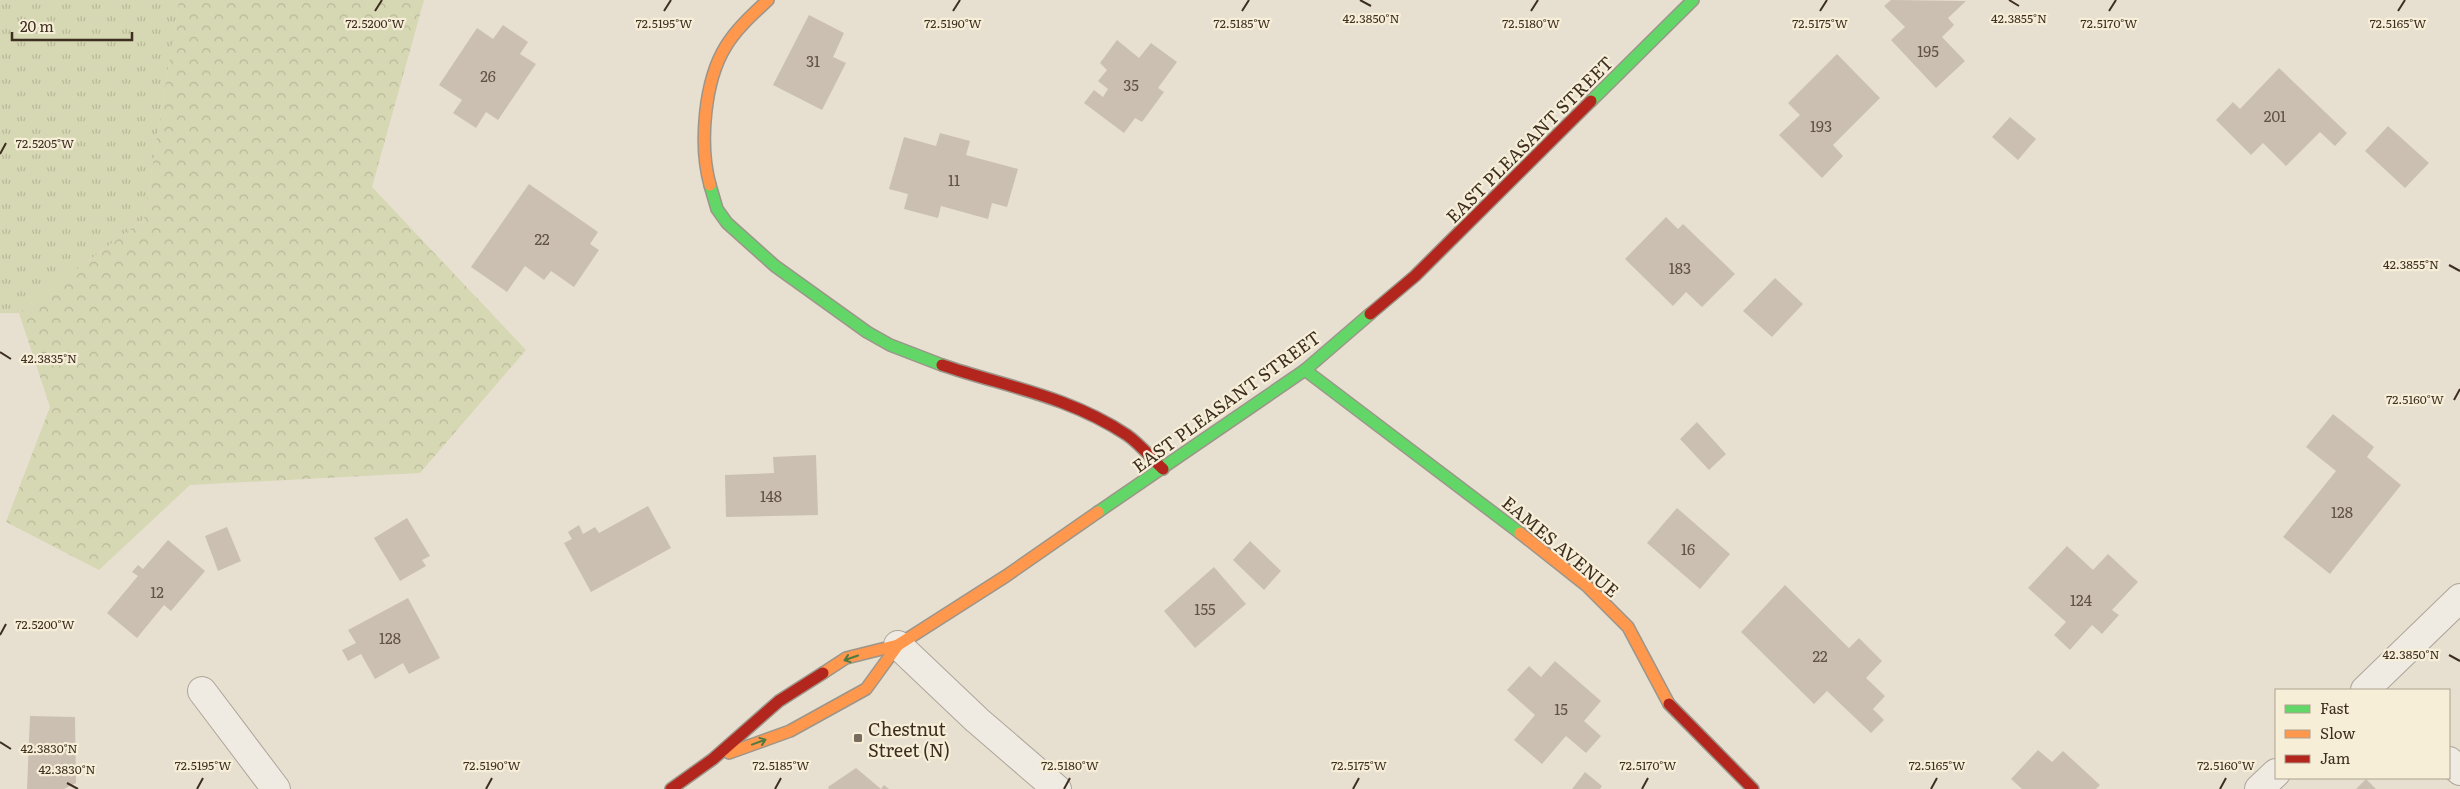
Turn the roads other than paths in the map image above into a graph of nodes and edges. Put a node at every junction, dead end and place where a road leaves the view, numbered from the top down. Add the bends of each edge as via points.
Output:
1 (768, 0) edge
2 (1693, 0) edge
3 (1305, 370) junction
4 (1162, 469) junction
5 (2460, 598) edge
6 (898, 645) junction
7 (2369, 689) edge
8 (202, 691) dead end
9 (713, 759) junction
10 (2450, 762) edge
11 (2460, 771) edge
12 (2275, 774) edge
13 (276, 789) edge
14 (671, 789) edge
15 (1057, 789) edge
16 (1753, 789) edge
17 (2259, 789) edge

1 - 4 main road via 749,17 726,46 714,78 704,127 706,172 717,209 727,222 774,266 882,341 944,366 1040,393 1088,413 1128,436
2 - 3 main road, EAST PLEASANT STREET via 1415,276
3 - 4 main road, EAST PLEASANT STREET
3 - 16 main road, EAMES AVENUE via 1587,586 1628,627 1666,700
4 - 6 main road, EAST PLEASANT STREET
5 - 7 street
6 -> 9 main road, EAST PLEASANT STREET via 846,658 779,701
9 -> 6 main road, EAST PLEASANT STREET via 790,730 866,689
6 - 15 street via 977,720
8 - 13 street
9 - 14 main road, EAST PLEASANT STREET
10 - 11 street
12 - 17 street

